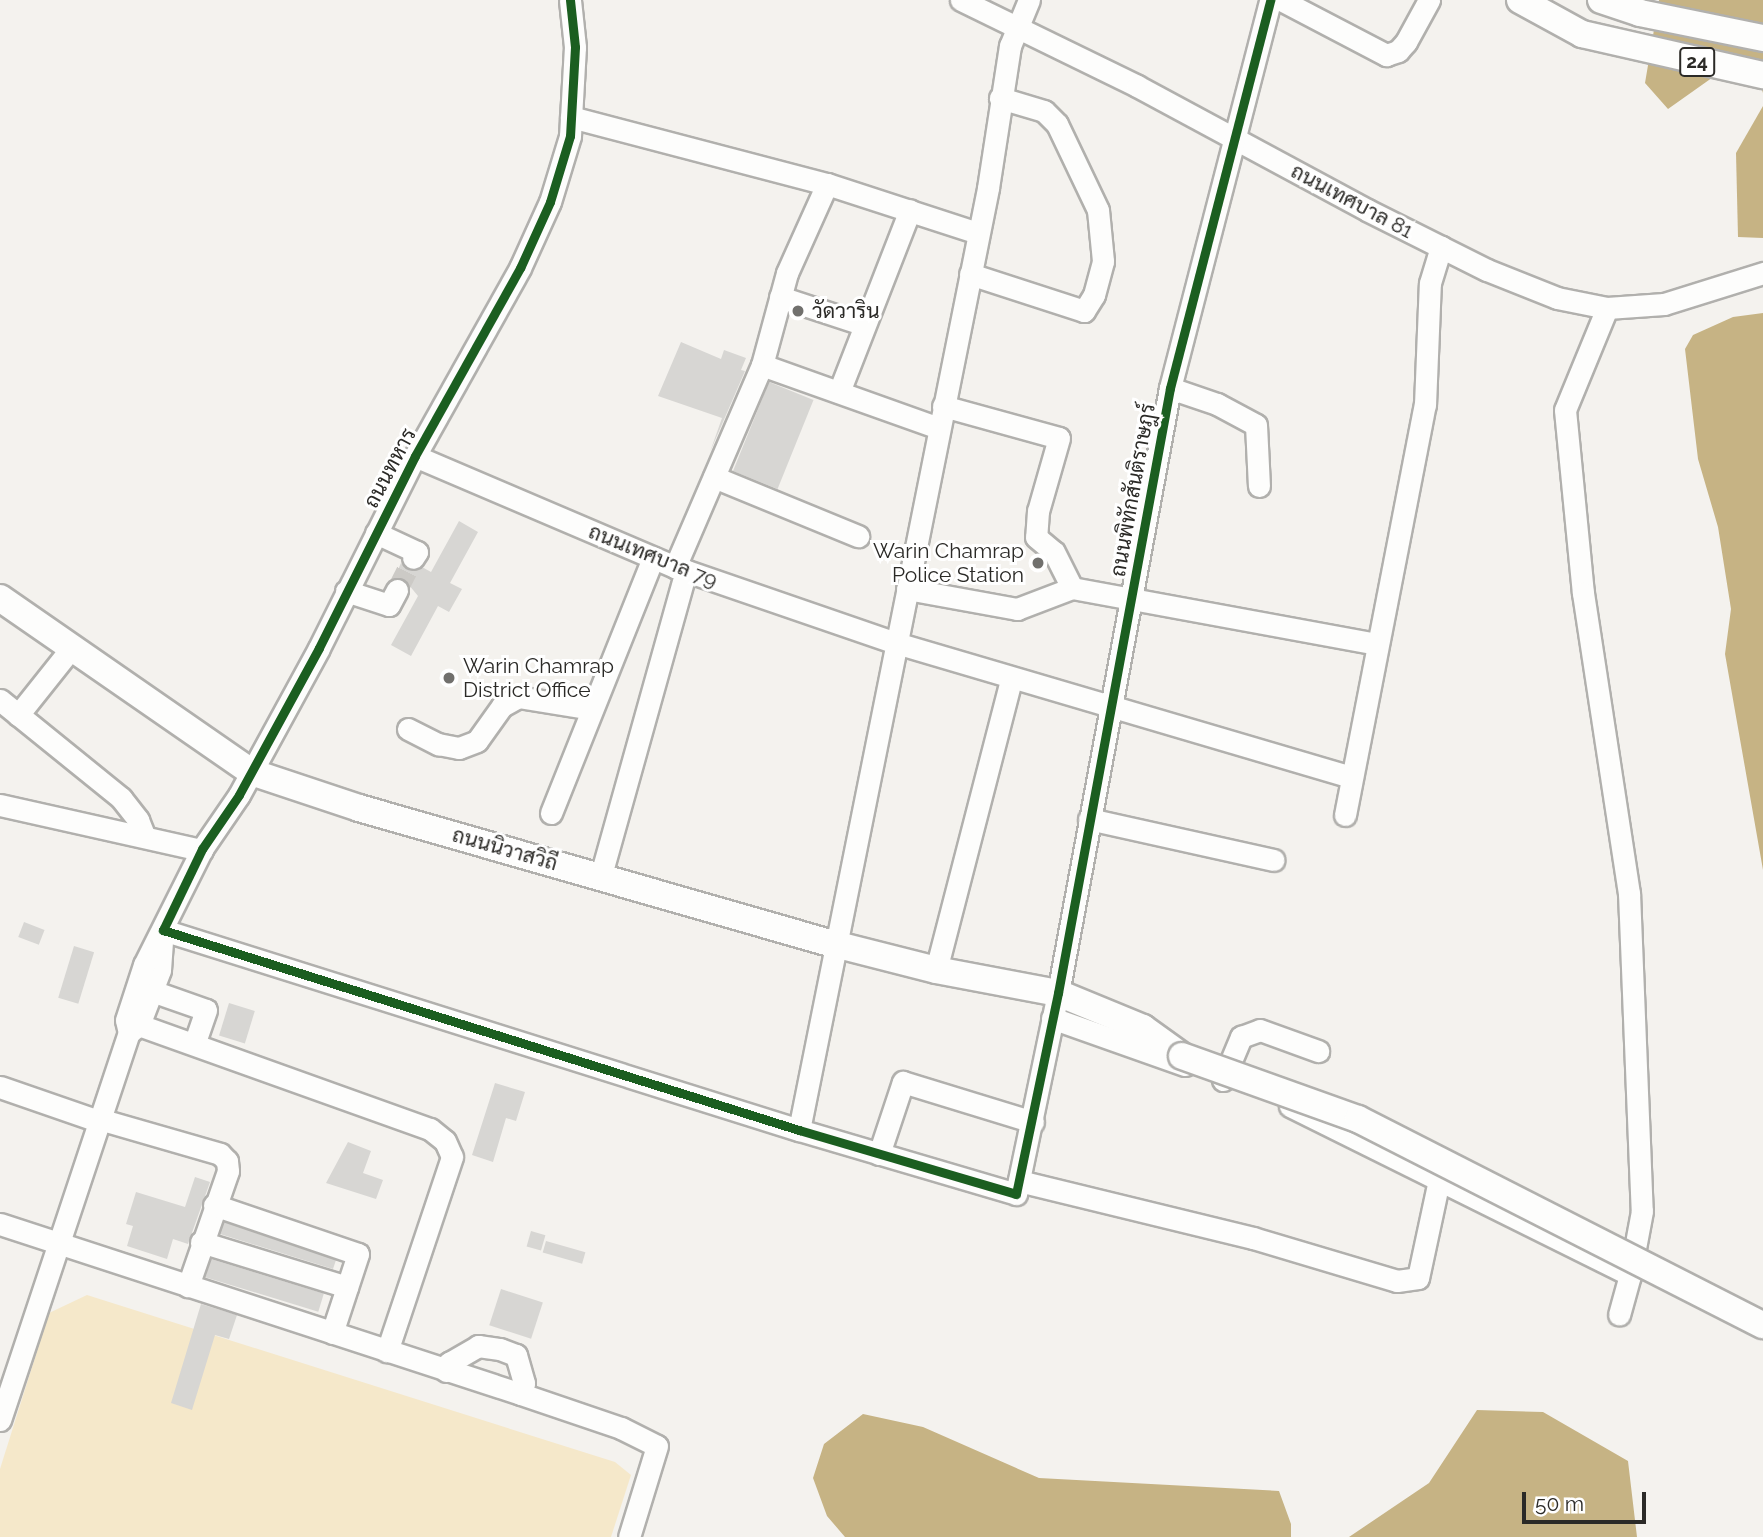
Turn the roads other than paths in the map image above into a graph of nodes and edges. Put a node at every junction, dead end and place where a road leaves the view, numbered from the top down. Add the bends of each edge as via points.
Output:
1 (570, 0) edge
2 (961, 0) edge
3 (1029, 0) edge
4 (1270, 0) edge
5 (1281, 0) edge
6 (1429, 0) edge
7 (1520, 0) edge
8 (1601, 0) edge
9 (1018, 26) junction
10 (1763, 38) edge
11 (1763, 75) edge
12 (1000, 98) junction
13 (572, 117) junction
14 (1232, 137) junction
15 (827, 184) junction
16 (910, 210) junction
17 (978, 233) junction
18 (1441, 247) junction
19 (1763, 273) edge
20 (970, 274) junction
21 (780, 297) junction
22 (1607, 308) junction
23 (865, 325) junction
24 (762, 365) junction
25 (1170, 388) junction
26 (839, 393) junction
27 (943, 406) junction
28 (939, 428) junction
29 (415, 456) junction
30 (713, 477) junction
31 (1259, 486) dead end
32 (376, 533) junction
33 (858, 536) dead end
34 (413, 558) dead end
35 (653, 558) junction
36 (680, 569) junction
37 (1072, 588) junction
38 (907, 589) junction
39 (397, 590) tunnel mouth
40 (346, 591) junction
41 (0, 598) edge
42 (1131, 598) junction
43 (896, 643) junction
44 (1377, 644) junction
45 (72, 647) junction
46 (1011, 679) junction
47 (0, 700) edge
48 (592, 709) junction
49 (1111, 709) junction
50 (18, 715) junction
51 (408, 729) dead end
52 (251, 772) junction
53 (1352, 777) junction
54 (0, 805) edge
55 (551, 813) dead end
56 (1345, 815) dead end
57 (1089, 819) junction
58 (145, 837) junction
59 (202, 849) junction
60 (1274, 860) dead end
61 (601, 875) junction
62 (163, 930) junction
63 (838, 945) junction
64 (936, 970) junction
65 (152, 991) junction
66 (1055, 1005) junction
67 (134, 1029) junction
68 (194, 1044) junction
69 (1318, 1051) dead end
70 (1223, 1080) junction
71 (0, 1087) edge
72 (99, 1120) junction
73 (1033, 1122) junction
74 (799, 1130) junction
75 (880, 1154) junction
76 (1439, 1180) junction
77 (1019, 1181) junction
78 (214, 1205) junction
79 (0, 1224) edge
80 (57, 1242) junction
81 (201, 1242) junction
82 (1630, 1275) junction
83 (188, 1286) junction
84 (347, 1287) junction
85 (1619, 1315) dead end
86 (1763, 1325) edge
87 (332, 1333) junction
88 (387, 1351) junction
89 (446, 1371) junction
90 (521, 1394) junction
91 (0, 1420) edge
92 (629, 1537) edge

1 - 13 street, ถนนทหาร via 575,47
2 - 9 street, ถนนเทศบาล 81
3 - 9 street
4 - 14 street, ถนนพิทักสันติราษฎร์
5 - 6 street via 1386,55 1398,51 1406,41
7 - 11 main road, 24 via 1582,34
8 - 10 main road, 24 via 1640,13
9 - 12 street
9 - 14 street, ถนนเทศบาล 81
12 - 17 street
12 - 20 street via 1044,111 1057,124 1098,210 1103,261 1094,295 1084,311
13 - 15 street
13 - 29 street, ถนนทหาร via 550,202 520,268
14 - 18 street, ถนนเทศบาล 81
14 - 25 street, ถนนพิทักสันติราษฎร์
15 - 16 street
15 - 21 street
16 - 17 street
16 - 23 street
17 - 20 street
18 - 22 street, ถนนเทศบาล 81 via 1556,298
18 - 44 street via 1430,283 1425,405
19 - 22 street, ถนนเทศบาล 81 via 1664,304
20 - 27 street
21 - 23 street
21 - 24 street
22 - 82 street via 1565,410 1583,593 1629,893 1643,1211
23 - 26 street
24 - 26 street
24 - 30 street
25 - 31 street via 1217,404 1255,425
25 - 42 street, ถนนพิทักสันติราษฎร์
26 - 28 street
27 - 28 street
27 - 37 street via 1059,438 1038,511 1036,537 1054,552
28 - 38 street
29 - 32 street, ถนนทหาร
29 - 35 street, ถนนเทศบาล 79
30 - 33 street
30 - 36 street
32 - 34 street via 416,552
32 - 40 street, ถนนทหาร
35 - 36 street, ถนนเทศบาล 79
35 - 48 street
36 - 43 street, ถนนเทศบาล 79
36 - 61 street
37 - 38 street via 1017,608
37 - 42 street
38 - 43 street
39 - 40 street via 389,605
40 - 52 street, ถนนทหาร
41 - 45 main road, ถนนนิวาสวิถี
42 - 44 street
42 - 49 street, ถนนพิทักสันติราษฎร์
43 - 46 street, ถนนเทศบาล 79
43 - 63 street
44 - 53 street
45 - 50 street
45 - 52 main road, ถนนนิวาสวิถี
46 - 49 street, ถนนเทศบาล 79
46 - 64 street
47 - 50 street
48 - 51 street via 518,697 502,706 477,741 459,748 438,744
48 - 55 street
49 - 53 street, ถนนเทศบาล 79
49 - 57 street, ถนนพิทักสันติราษฎร์
50 - 58 street via 121,798
52 - 59 street, ถนนทหาร
52 - 61 main road, ถนนนิวาสวิถี via 359,808
53 - 56 street
54 - 58 street
57 - 60 street
57 - 66 street, ถนนพิทักสันติราษฎร์
58 - 59 street
59 - 62 street, ถนนทหาร
61 - 63 main road, ถนนนิวาสวิถี
62 - 65 street via 160,970
62 - 67 street, ถนนทหาร via 126,1020
62 - 74 street
63 - 64 main road, ถนนนิวาสวิถี
63 - 74 street
64 - 66 main road, ถนนนิวาสวิถี
65 - 67 street
65 - 68 street via 206,1010
66 - 70 street
66 - 73 street, ถนนพิทักสันติราษฎร์
66 - 86 main road, ถนนนิวาสวิถี, bridge via 1143,1028 1182,1056 1358,1119
67 - 68 street
67 - 72 street
68 - 88 street via 430,1129 445,1141 452,1157
69 - 70 street via 1260,1030 1241,1037
70 - 76 street via 1309,1115
71 - 72 street
72 - 78 street via 220,1154 228,1171
72 - 80 street
73 - 75 street via 903,1082
73 - 77 street, ถนนพิทักสันติราษฎร์
74 - 75 street
75 - 77 street via 1016,1194
76 - 77 street via 1418,1278 1397,1280 1253,1237
76 - 82 street
78 - 81 street
78 - 84 street via 358,1254
79 - 80 street
80 - 83 street
80 - 91 street
81 - 83 street
81 - 84 street
82 - 85 street
83 - 87 street
84 - 87 street
87 - 88 street
88 - 89 street
89 - 90 street
89 - 90 street via 449,1363 478,1346 500,1349 516,1355 524,1383
90 - 92 street via 621,1428 657,1446

